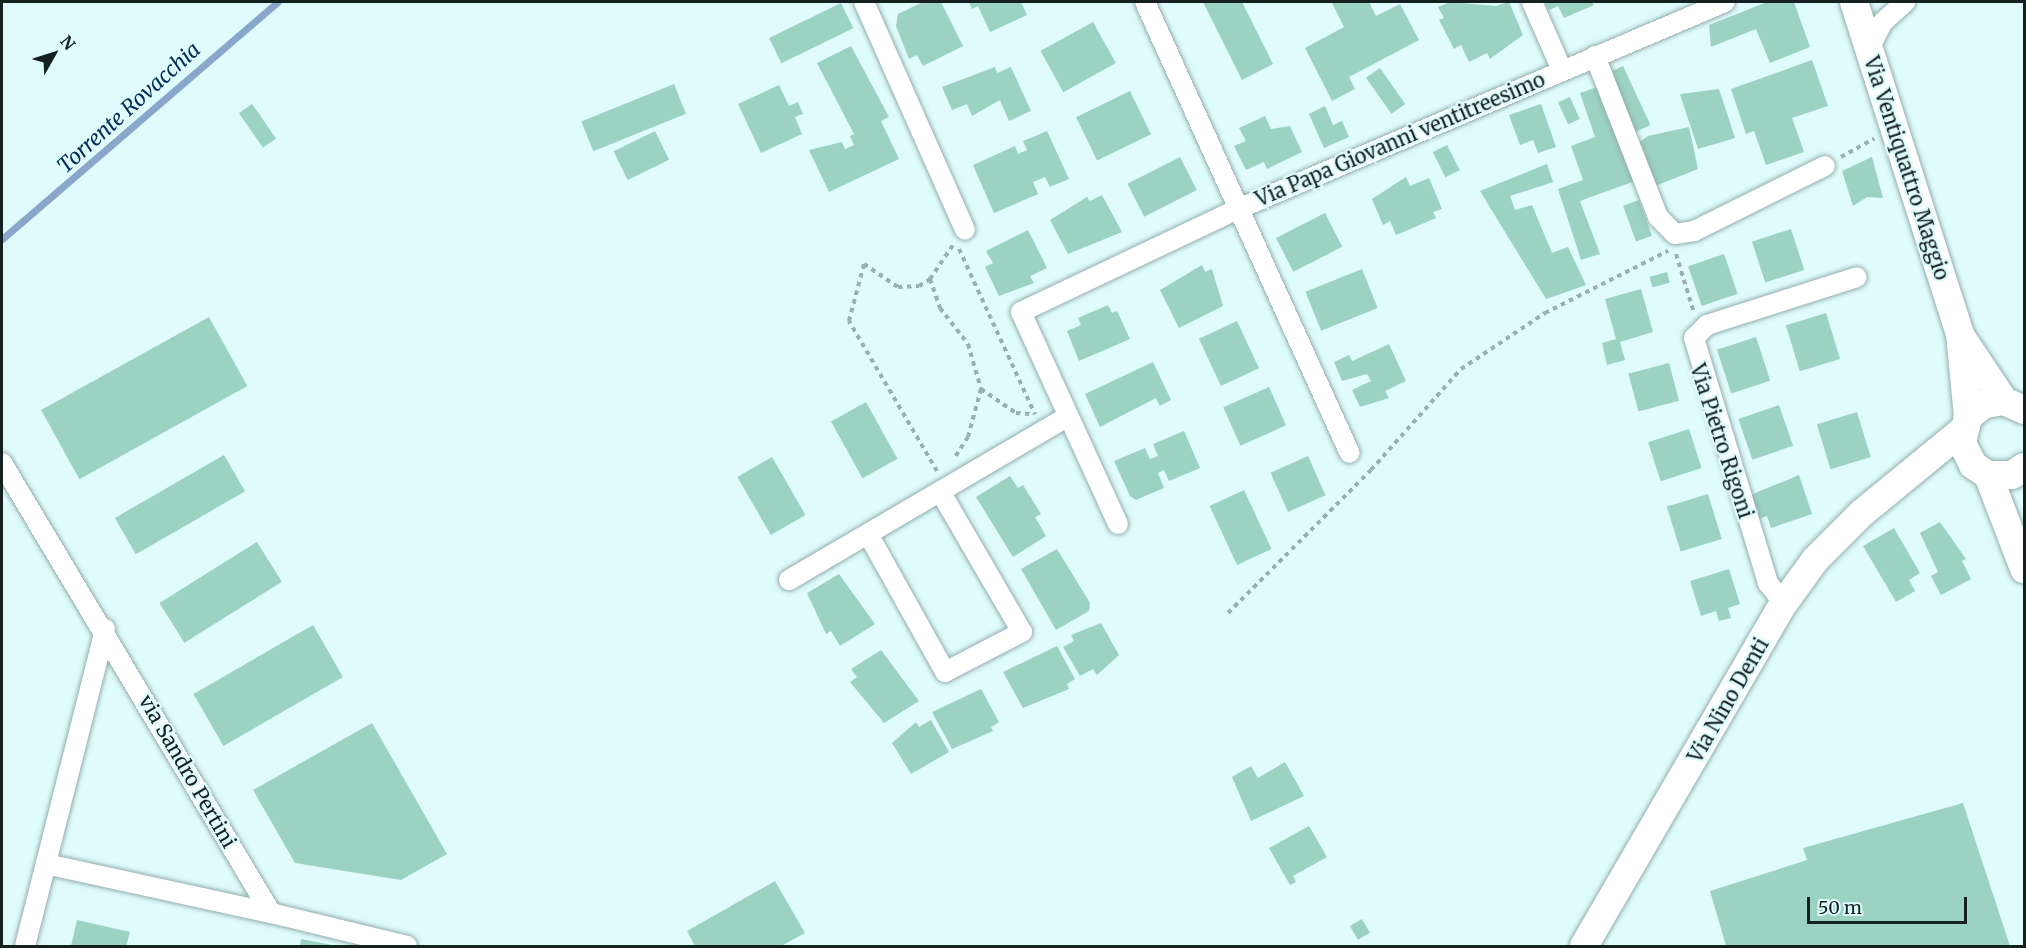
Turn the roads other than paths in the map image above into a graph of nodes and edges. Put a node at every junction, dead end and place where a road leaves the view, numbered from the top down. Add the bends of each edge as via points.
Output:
1 (864, 2) edge
2 (1146, 2) edge
3 (1532, 2) edge
4 (1725, 2) edge
5 (1854, 2) edge
6 (1905, 2) edge
7 (1869, 49) junction
8 (1595, 56) junction
9 (1563, 70) junction
10 (1825, 166) road end
11 (1238, 209) junction
12 (961, 236) road end
13 (1857, 278) dead end
14 (1960, 334) junction
15 (2014, 405) edge
16 (1068, 416) junction
17 (1965, 424) junction
18 (1350, 453) dead end
19 (2, 463) edge
20 (2025, 467) edge
21 (1985, 474) junction
22 (1904, 480) junction
23 (2025, 481) edge
24 (942, 484) junction
25 (1118, 524) dead end
26 (2014, 532) junction
27 (868, 534) junction
28 (2025, 569) edge
29 (789, 580) dead end
30 (1784, 603) junction
31 (105, 629) junction
32 (45, 864) junction
33 (271, 913) junction
34 (25, 946) edge
35 (407, 946) edge
36 (1584, 946) edge

1 - 12 street
2 - 11 street
3 - 9 street, Via Papa Giovanni ventitreesimo
4 - 8 street, Via Papa Giovanni ventitreesimo
5 - 7 main road, Via Ventiquattro Maggio
6 - 7 street via 1883,22
7 - 14 main road, Via Ventiquattro Maggio
8 - 9 street, Via Papa Giovanni ventitreesimo
8 - 10 street via 1658,217 1675,234 1694,231
9 - 11 street, Via Papa Giovanni ventitreesimo
11 - 16 street, Via Papa Giovanni ventitreesimo via 1021,312
11 - 18 street
13 - 30 street, Via Pietro Rigoni via 1699,330 1695,355 1768,583
14 - 15 main road
14 - 17 main road
15 - 17 main road, Via Nino Denti via 1984,404
16 - 24 street via 1039,423
16 - 25 street
17 - 21 main road via 1966,455
17 - 22 main road, Via Nino Denti
19 - 31 street, via Sandro Pertini
20 - 21 main road, Via Nino Denti via 2012,475
21 - 22 main road, Via Nino Denti via 1955,467
21 - 26 main road
22 - 30 main road, Via Nino Denti via 1815,560
23 - 26 main road
24 - 27 street
24 - 27 street via 1022,632 945,672
26 - 28 main road
27 - 29 street
30 - 36 main road, Via Nino Denti
31 - 32 street
31 - 33 street, via Sandro Pertini
32 - 33 street
32 - 34 street
33 - 35 street

